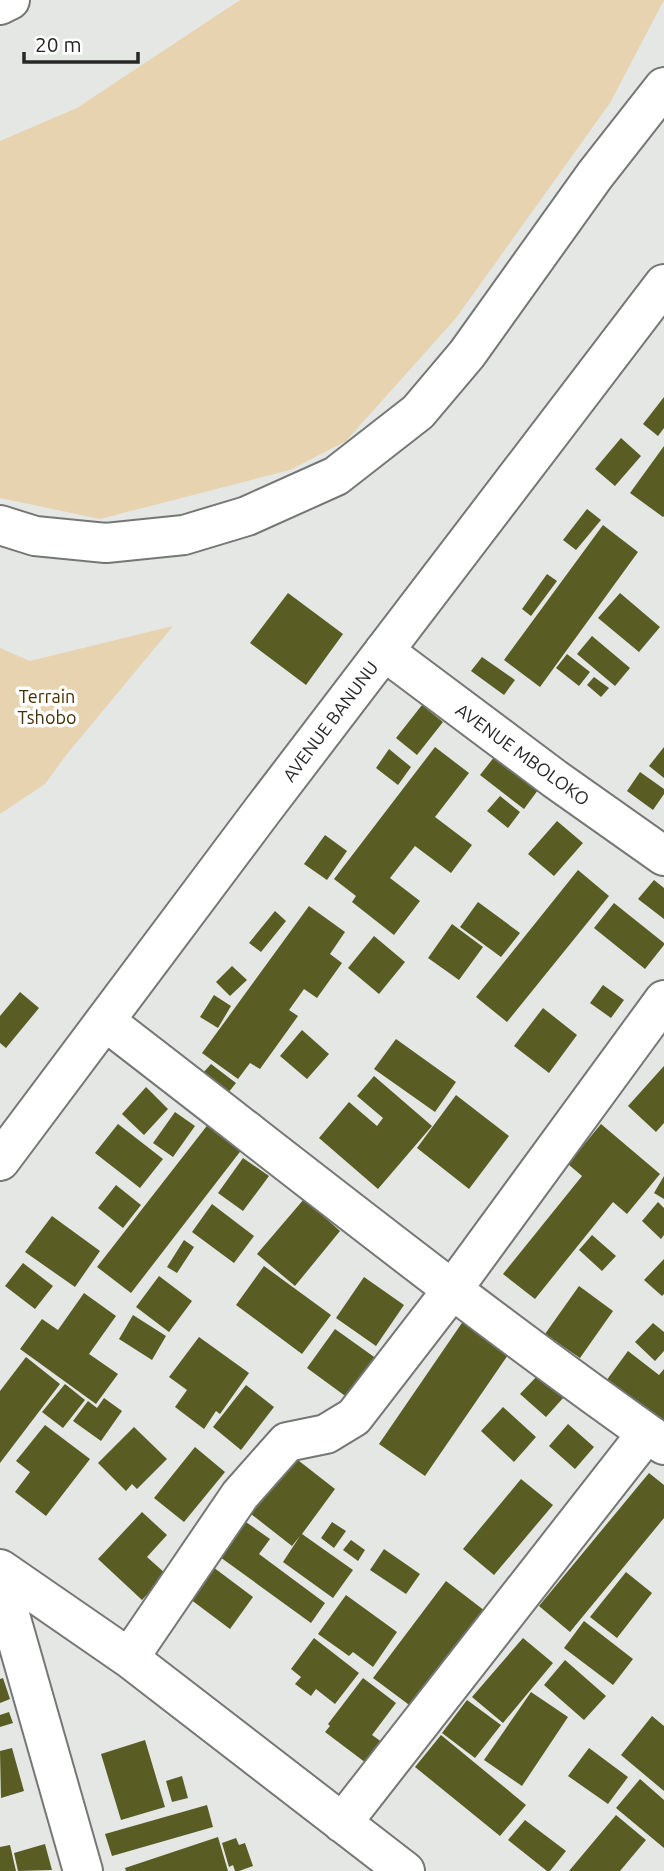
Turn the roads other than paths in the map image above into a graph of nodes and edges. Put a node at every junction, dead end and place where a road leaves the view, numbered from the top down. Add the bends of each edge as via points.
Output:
1 (10, 0) edge
2 (0, 5) edge
3 (664, 88) edge
4 (664, 284) edge
5 (0, 525) edge
6 (384, 650) junction
7 (664, 856) edge
8 (664, 1000) edge
9 (105, 1021) junction
10 (0, 1161) edge
11 (452, 1290) junction
12 (656, 1439) edge
13 (0, 1569) edge
14 (0, 1580) edge
15 (129, 1658) junction
16 (342, 1823) junction
17 (404, 1870) edge
18 (83, 1871) edge

1 - 2 main road
3 - 5 main road via 595,174 459,364 418,412 336,476 247,516 184,535 106,543 35,536
4 - 6 main road, AVENUE BANUNU
6 - 7 main road, AVENUE MBOLOKO
6 - 9 main road, AVENUE BANUNU
8 - 11 main road
9 - 10 main road, AVENUE BANUNU
9 - 11 main road
11 - 12 main road
11 - 15 main road via 354,1417 326,1434 287,1443 240,1495
12 - 16 main road
13 - 15 main road
14 - 18 main road
15 - 16 main road
16 - 17 main road

